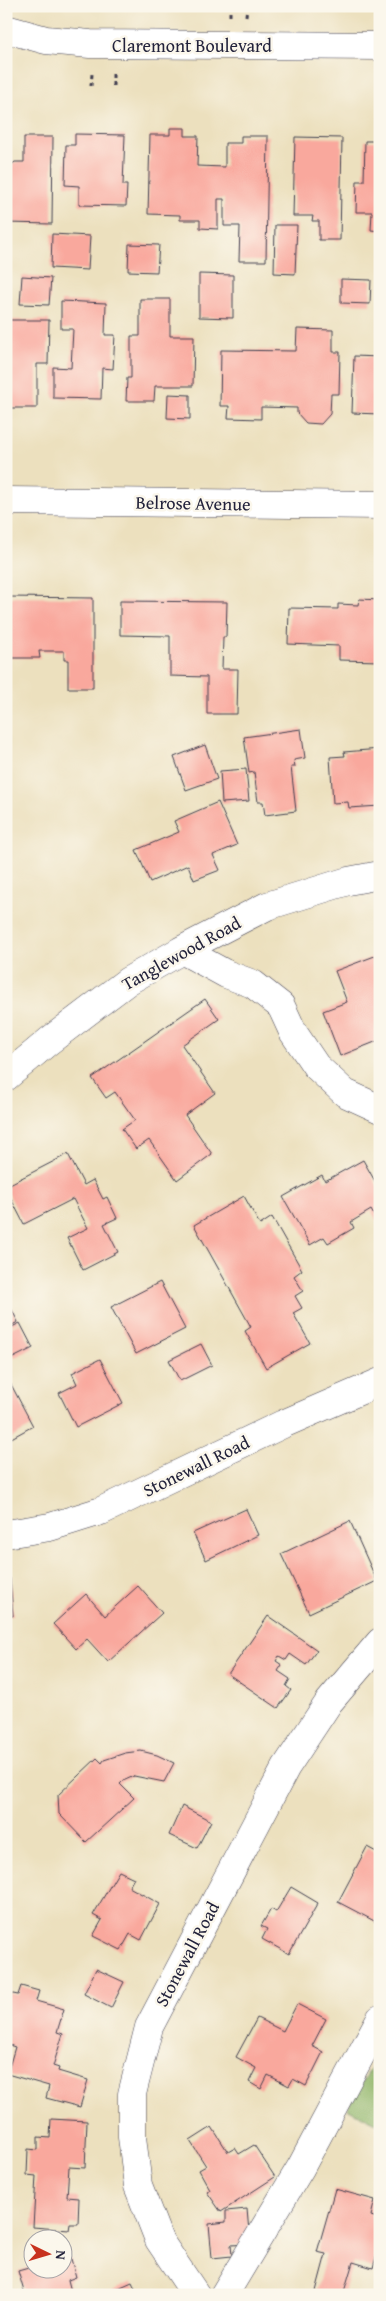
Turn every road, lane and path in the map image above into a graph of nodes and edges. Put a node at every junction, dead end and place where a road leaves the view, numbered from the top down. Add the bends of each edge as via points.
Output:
1 (6, 29) edge
2 (380, 46) edge
3 (6, 501) edge
4 (380, 505) edge
5 (380, 875) edge
6 (182, 950) junction
7 (6, 1077) edge
8 (380, 1109) edge
9 (380, 1382) edge
10 (6, 1534) edge
11 (380, 1642) edge
12 (380, 2019) edge
13 (196, 2295) edge
14 (224, 2295) edge

1 - 2 street, Claremont Boulevard via 46,40 90,44
3 - 4 street, Belrose Avenue
5 - 6 street, Tanglewood Road via 348,881 267,906
6 - 7 street, Tanglewood Road via 128,980
6 - 8 street via 252,984 281,1006 293,1032 316,1066 345,1093
9 - 10 street, Stonewall Road via 283,1424 101,1512 50,1527
11 - 13 street, Stonewall Road via 329,1702 286,1768 149,2027 132,2094 132,2137 138,2186 159,2240
12 - 14 street via 301,2167

